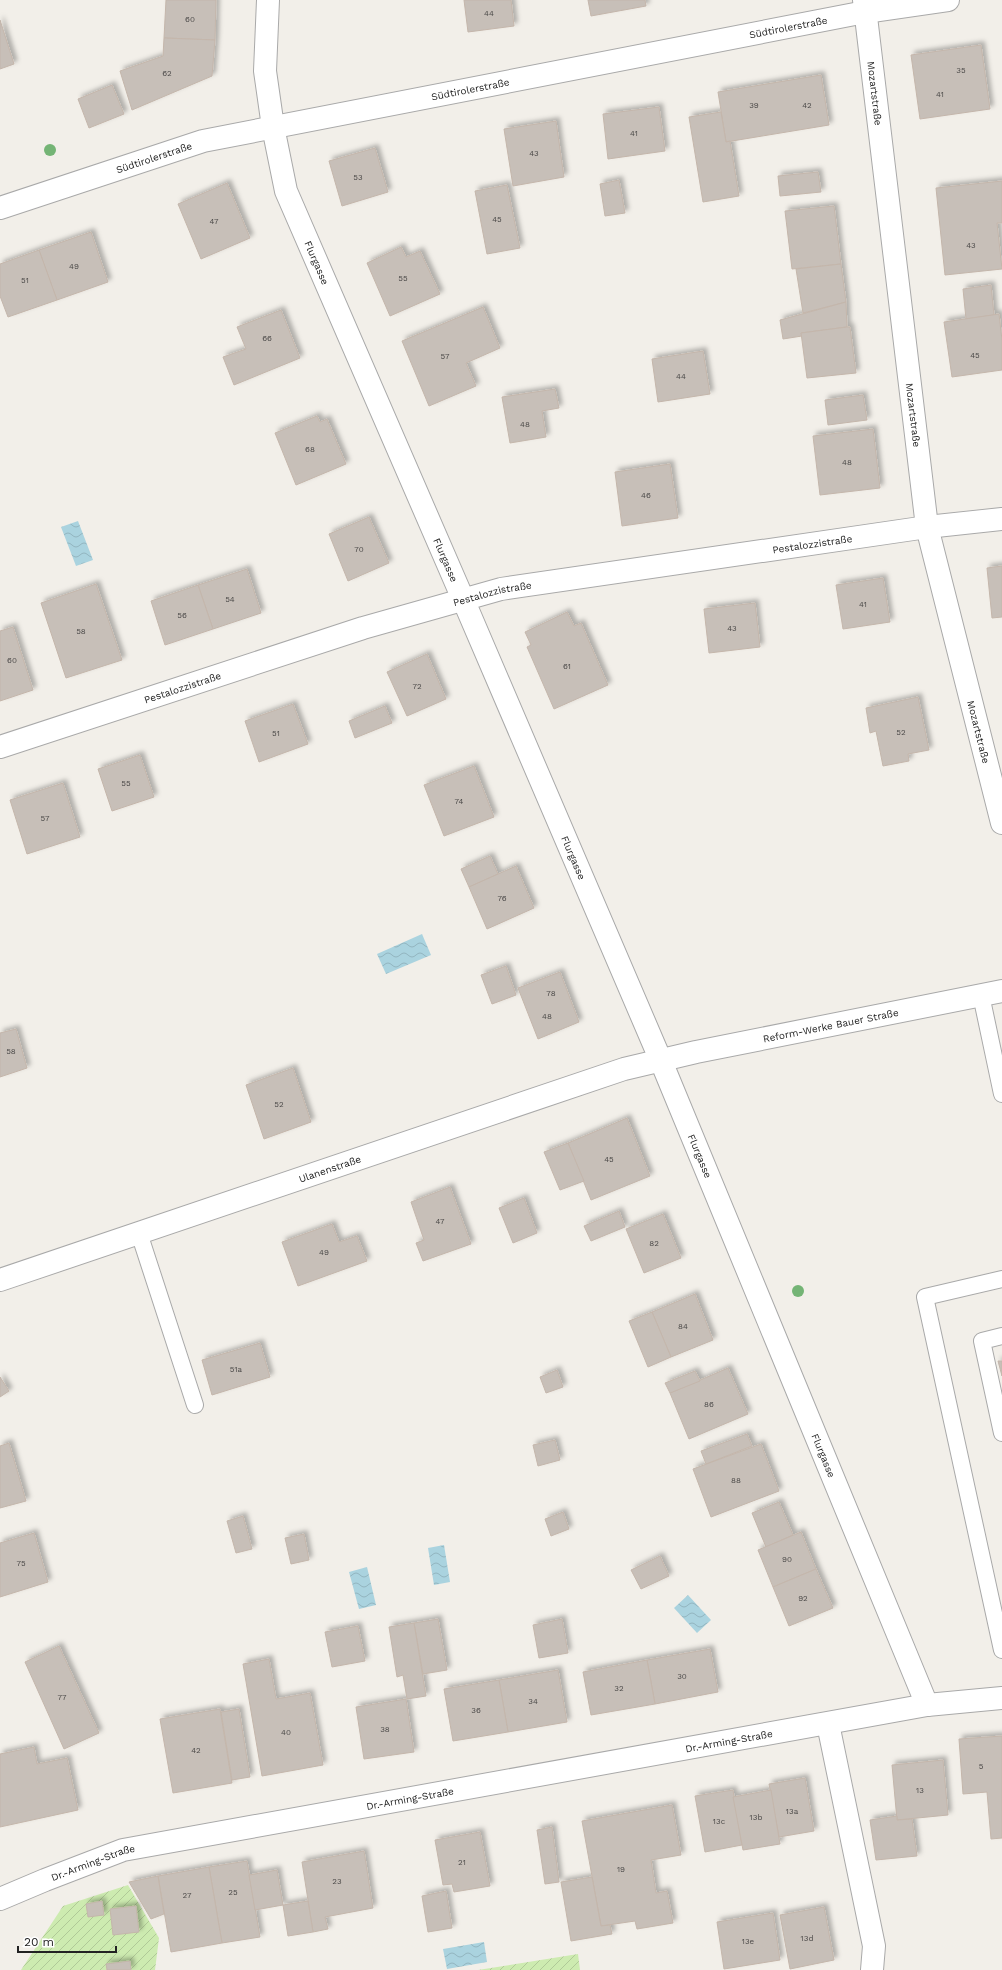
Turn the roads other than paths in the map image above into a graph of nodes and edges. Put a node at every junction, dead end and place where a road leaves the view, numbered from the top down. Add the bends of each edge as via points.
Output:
1 (268, 0) edge
2 (948, 0) edge
3 (864, 6) edge
4 (273, 127) junction
5 (0, 208) edge
6 (1002, 519) edge
7 (927, 527) junction
8 (463, 599) junction
9 (0, 747) edge
10 (1002, 823) edge
11 (992, 993) edge
12 (661, 1061) junction
13 (1002, 1094) edge
14 (139, 1233) junction
15 (1002, 1278) edge
16 (0, 1280) edge
17 (1002, 1336) edge
18 (195, 1405) dead end
19 (1002, 1433) edge
20 (996, 1597) edge
21 (1002, 1650) edge
22 (1002, 1698) edge
23 (927, 1705) junction
24 (828, 1724) junction
25 (0, 1899) edge
26 (872, 1970) edge

1 - 4 street, Flurgasse via 265,71
2 - 3 street, Südtirolerstraße
3 - 4 street, Südtirolerstraße
3 - 7 street, Mozartstraße
4 - 5 street, Südtirolerstraße via 203,141
4 - 8 street, Flurgasse via 286,191
6 - 7 street, Pestalozzistraße
7 - 8 street, Pestalozzistraße via 501,589
7 - 10 street, Mozartstraße
8 - 9 street, Pestalozzistraße via 363,628
8 - 12 street, Flurgasse
11 - 12 street, Reform-Werke Bauer Straße
11 - 13 lane
12 - 14 street, Ulanenstraße via 624,1069
12 - 23 street, Flurgasse
14 - 16 street, Ulanenstraße
14 - 18 lane
15 - 20 lane via 925,1297
17 - 19 lane via 982,1341
20 - 21 lane
22 - 23 street, Dr.-Arming-Straße
23 - 24 street, Dr.-Arming-Straße
24 - 25 street, Dr.-Arming-Straße via 123,1850
24 - 26 street via 874,1946

